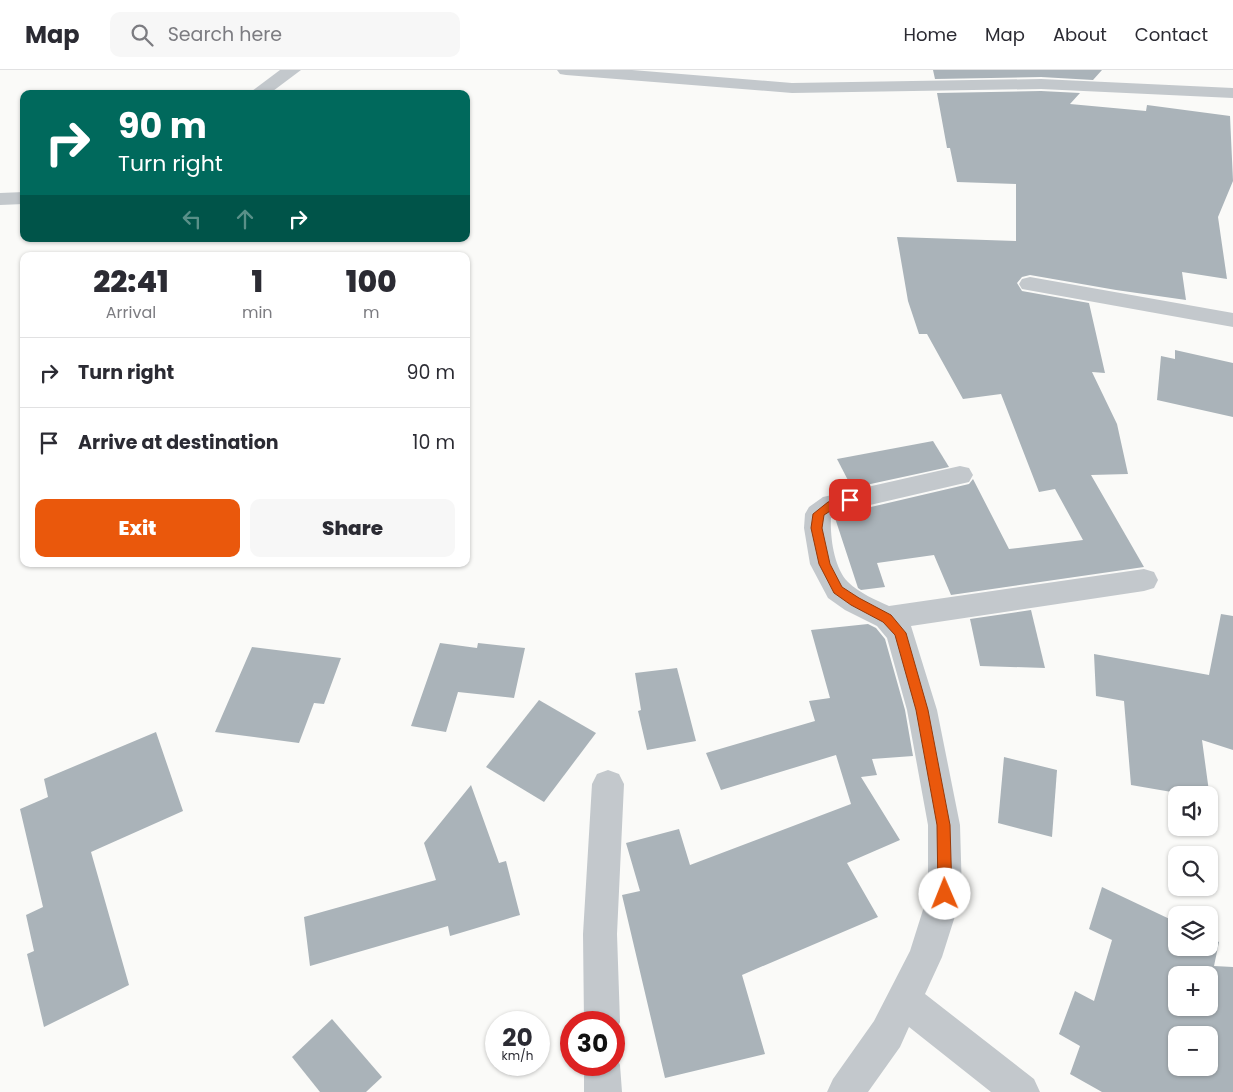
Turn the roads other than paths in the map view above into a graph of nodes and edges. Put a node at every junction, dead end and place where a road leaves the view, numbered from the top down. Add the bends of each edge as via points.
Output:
1 (292, 70) edge
2 (566, 70) edge
3 (888, 70) edge
4 (898, 86) junction
5 (263, 90) edge
6 (1233, 93) edge
7 (20, 198) edge
8 (0, 199) edge
9 (1030, 284) dead end
10 (1233, 320) edge
11 (960, 475) dead end
12 (1144, 580) dead end
13 (887, 618) junction
14 (608, 784) dead end
15 (904, 1000) junction
16 (602, 1011) edge
17 (602, 1076) edge
18 (603, 1092) edge
19 (846, 1092) edge
20 (1021, 1092) edge

1 - 5 street
2 - 4 street via 792,88
3 - 4 street
4 - 6 street via 1041,84
7 - 8 street
9 - 10 street
11 - 13 street via 832,504 818,514 817,528 824,564 838,590
12 - 13 street
13 - 15 street via 900,633 922,710 944,825 945,894 925,957
14 - 16 street via 600,934
15 - 19 street via 887,1034
15 - 20 street
17 - 18 street

